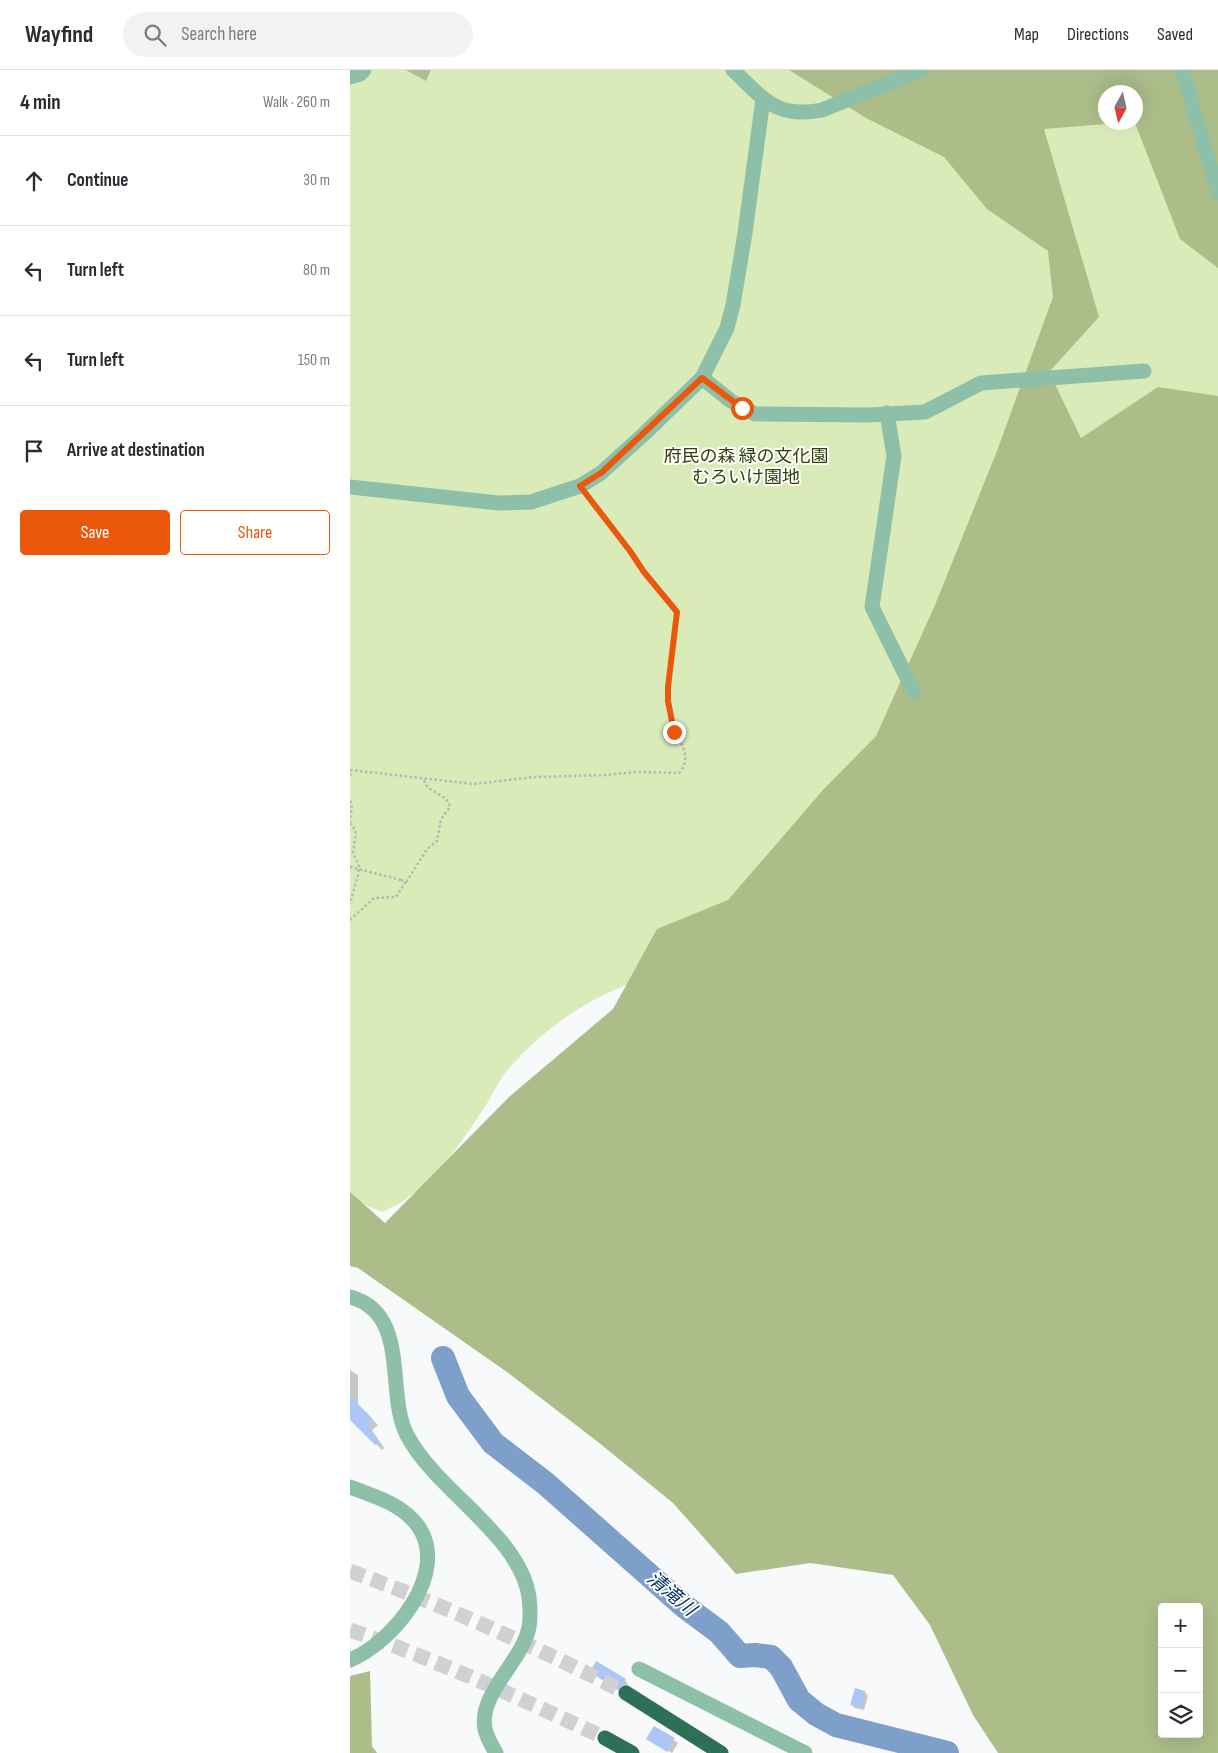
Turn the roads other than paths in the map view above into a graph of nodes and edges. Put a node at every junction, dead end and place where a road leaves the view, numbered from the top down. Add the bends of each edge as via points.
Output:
1 (733, 70) edge
2 (921, 70) edge
3 (1182, 70) edge
4 (763, 99) junction
5 (1218, 193) edge
6 (1144, 371) dead end
7 (702, 378) junction
8 (887, 413) junction
9 (350, 487) edge
10 (914, 692) dead end
11 (350, 1298) edge
12 (350, 1487) edge
13 (350, 1660) edge
14 (639, 1668) dead end
15 (626, 1693) tunnel mouth
16 (605, 1738) tunnel mouth
17 (496, 1753) edge
18 (632, 1753) edge
19 (721, 1753) edge
20 (805, 1753) edge

1 - 4 street
2 - 4 street via 822,110 806,113 786,112
3 - 5 street
4 - 7 street via 733,305 727,328
6 - 8 street via 981,383 925,412
7 - 8 street via 731,401 755,414
7 - 9 street via 601,473 580,486 531,502 498,503
8 - 10 street via 894,456 872,607
11 - 17 street via 364,1302 379,1316 390,1336 399,1412 421,1457 507,1549 524,1581 529,1628 486,1705 485,1729
12 - 13 street via 380,1497 408,1515 425,1540 427,1566 416,1600 379,1644
14 - 20 street
15 - 19 highway
16 - 18 highway

